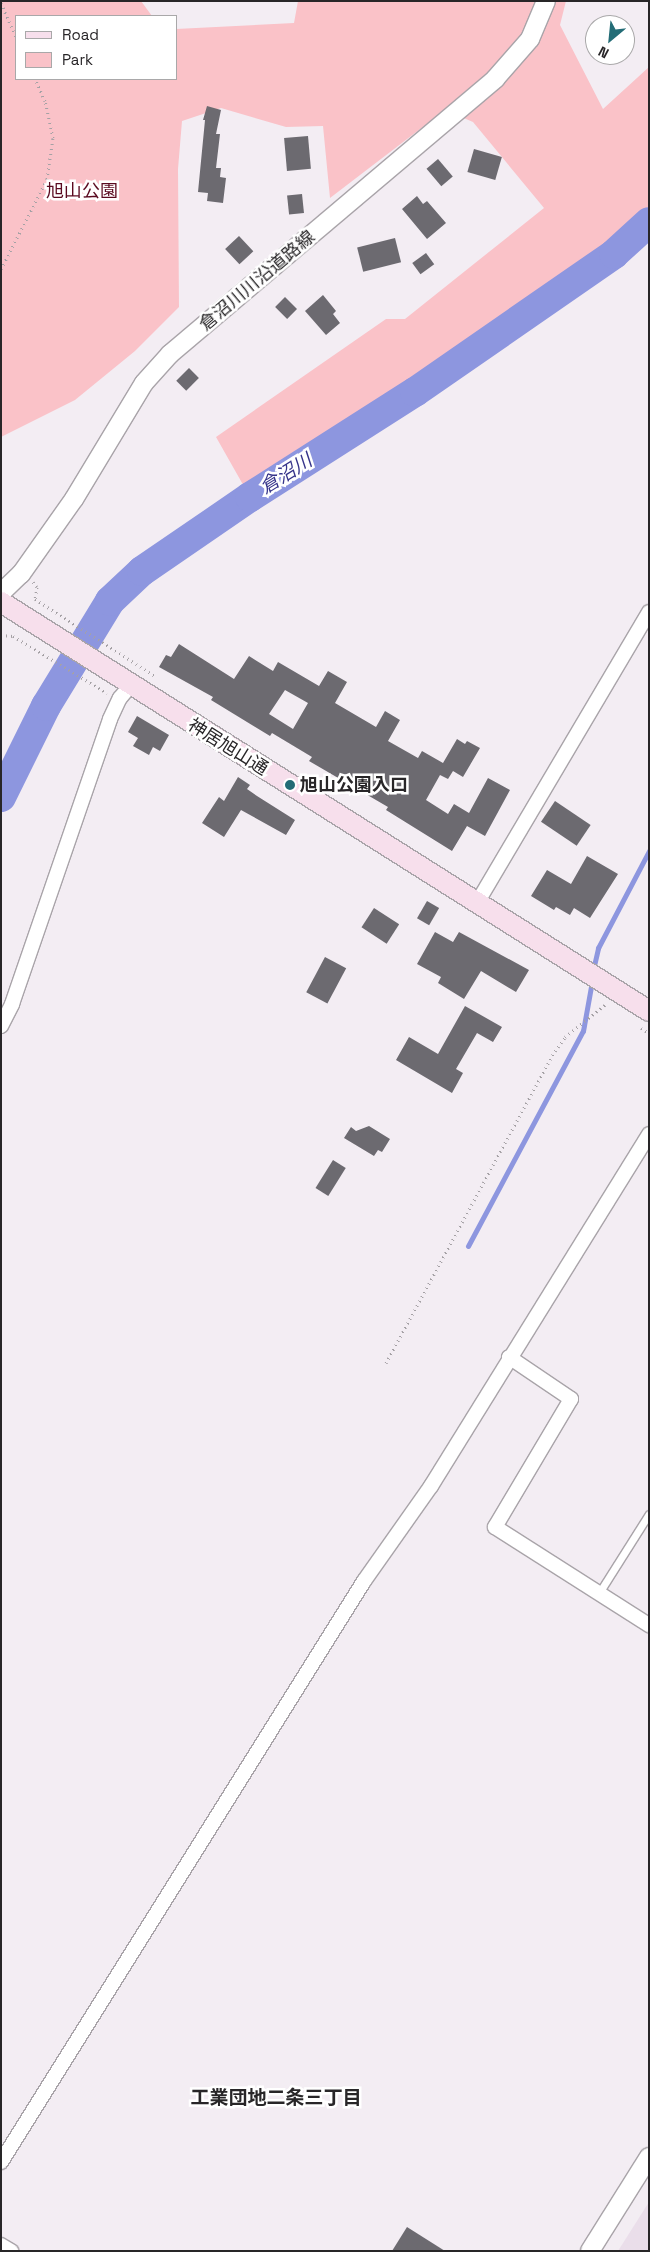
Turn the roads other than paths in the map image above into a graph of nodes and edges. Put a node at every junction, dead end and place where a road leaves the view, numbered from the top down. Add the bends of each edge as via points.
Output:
1 (546, 1) edge
2 (1, 592) edge
3 (1, 602) edge
4 (649, 612) edge
5 (131, 685) junction
6 (477, 903) junction
7 (649, 1011) edge
8 (1, 1026) edge
9 (649, 1134) edge
10 (509, 1357) junction
11 (649, 1514) edge
12 (599, 1593) junction
13 (649, 1625) edge
14 (649, 2157) edge
15 (1, 2162) edge
16 (1, 2245) edge
17 (11, 2251) edge
18 (590, 2251) edge

1 - 2 street, 倉沼川川沿道路線 via 530,39 495,79 170,354 144,384 74,499 26,567
3 - 5 main road, 神居旭山通
4 - 6 street
5 - 6 main road, 神居旭山通
5 - 8 street via 120,698 110,719 15,995
6 - 7 main road, 神居旭山通
9 - 10 street
10 - 12 street via 570,1399 495,1526
10 - 15 street via 431,1486 364,1581
11 - 12 lane
12 - 13 street
14 - 18 street
16 - 17 street

